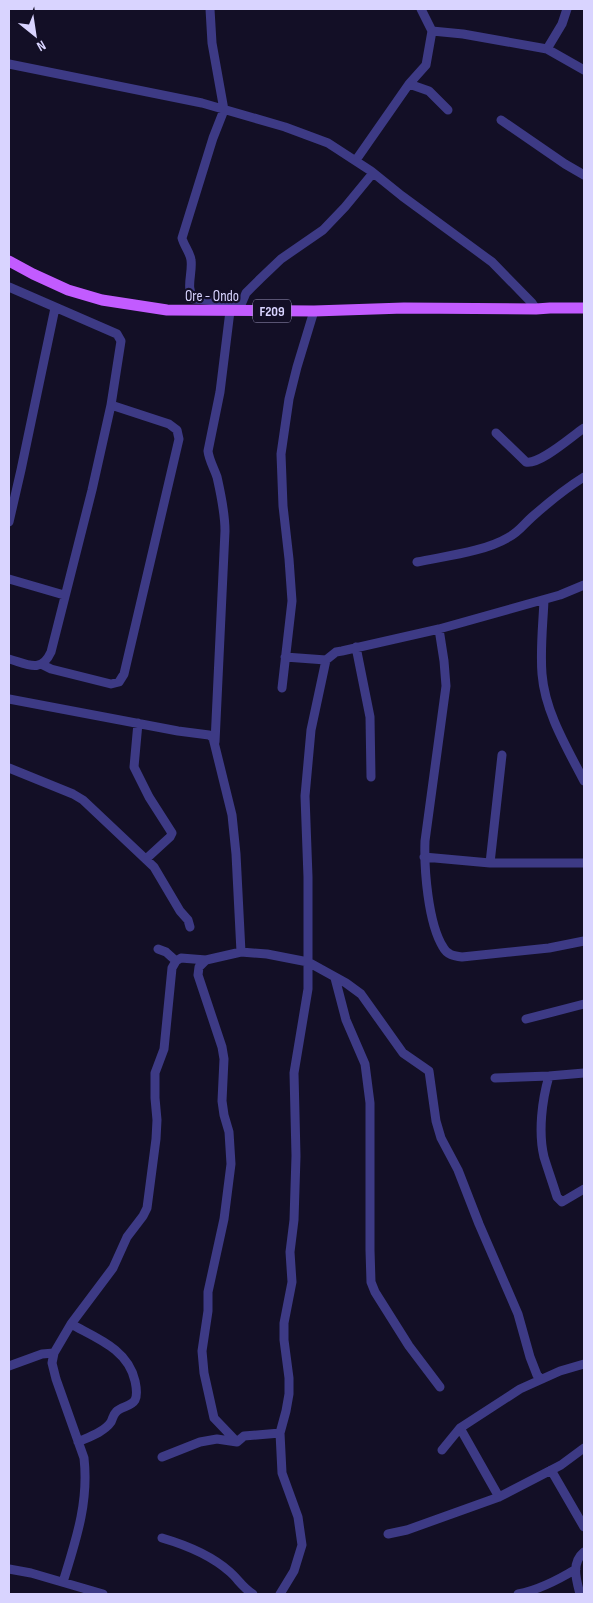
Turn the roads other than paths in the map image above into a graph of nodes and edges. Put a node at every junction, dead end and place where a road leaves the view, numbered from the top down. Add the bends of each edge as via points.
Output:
1 (210, 9) edge
2 (421, 9) edge
3 (567, 9) edge
4 (432, 31) junction
5 (547, 49) junction
6 (9, 64) edge
7 (584, 70) edge
8 (409, 84) junction
9 (224, 110) junction
10 (448, 110) dead end
11 (501, 120) dead end
12 (356, 160) junction
13 (373, 173) junction
14 (584, 174) edge
15 (9, 260) edge
16 (9, 287) edge
17 (55, 308) junction
18 (236, 308) junction
19 (584, 308) edge
20 (540, 309) junction
21 (314, 311) junction
22 (584, 314) edge
23 (111, 405) junction
24 (584, 428) edge
25 (496, 433) dead end
26 (584, 476) edge
27 (9, 522) edge
28 (416, 562) dead end
29 (9, 579) edge
30 (584, 585) edge
31 (64, 595) junction
32 (544, 600) junction
33 (438, 629) junction
34 (356, 647) junction
35 (285, 657) junction
36 (9, 659) edge
37 (326, 660) junction
38 (43, 665) junction
39 (282, 688) dead end
40 (9, 699) edge
41 (138, 723) junction
42 (215, 742) junction
43 (502, 755) dead end
44 (9, 768) edge
45 (371, 778) dead end
46 (584, 782) edge
47 (424, 857) junction
48 (146, 859) junction
49 (490, 863) junction
50 (584, 863) edge
51 (190, 927) dead end
52 (584, 941) edge
53 (158, 949) dead end
54 (241, 952) junction
55 (206, 960) junction
56 (176, 961) junction
57 (308, 962) junction
58 (335, 978) junction
59 (584, 1004) edge
60 (526, 1019) dead end
61 (584, 1073) edge
62 (549, 1076) junction
63 (495, 1078) dead end
64 (584, 1189) edge
65 (71, 1324) junction
66 (54, 1353) junction
67 (584, 1364) edge
68 (9, 1366) edge
69 (542, 1379) junction
70 (440, 1387) dead end
71 (460, 1428) junction
72 (280, 1433) junction
73 (78, 1442) junction
74 (237, 1442) junction
75 (584, 1448) edge
76 (442, 1450) dead end
77 (162, 1457) dead end
78 (551, 1470) junction
79 (499, 1497) junction
80 (584, 1527) edge
81 (388, 1534) dead end
82 (162, 1538) dead end
83 (584, 1552) edge
84 (9, 1569) edge
85 (576, 1569) junction
86 (63, 1582) junction
87 (103, 1594) edge
88 (253, 1594) edge
89 (280, 1594) edge
90 (518, 1594) edge
91 (580, 1594) edge

1 - 9 street via 212,43
2 - 4 street
3 - 5 street
4 - 5 street
4 - 8 street via 426,65
5 - 7 street
6 - 9 street
8 - 10 street via 429,91
8 - 12 street
9 - 12 street via 328,143
9 - 18 street via 182,238 191,258 190,294 194,299
11 - 14 street
12 - 13 street
13 - 18 street via 323,230 281,259 246,293
13 - 20 street via 492,262
15 - 18 main road, Ore - Ondo / F209 via 68,290 102,300 167,310
16 - 17 street
17 - 23 street via 117,334 121,341
17 - 27 street
18 - 21 main road, Ore - Ondo / F209
18 - 42 street via 208,451 222,497 225,531
19 - 20 main road, F209
20 - 21 main road, Ore - Ondo / F209
20 - 22 main road, F209
21 - 35 street via 289,399 281,454 282,506 292,601
23 - 31 street
23 - 38 street via 169,424 177,430 179,439 124,674 119,682 111,684
24 - 25 street via 532,463 526,462
26 - 28 street via 507,539 490,546
29 - 31 street
30 - 32 street
31 - 38 street via 51,652
32 - 33 street
32 - 46 street via 541,648 545,692 550,712
33 - 34 street
33 - 47 street via 446,686
34 - 37 street via 336,652
34 - 45 street via 370,717
35 - 37 street
35 - 39 street
36 - 38 street via 36,667
37 - 57 street via 311,730 305,796
40 - 41 street
41 - 42 street via 209,735
41 - 48 street via 134,767 172,833
42 - 54 street via 232,814
43 - 49 street
44 - 48 street via 83,800
47 - 49 street
47 - 52 street via 434,928 443,948 453,956 549,948
48 - 51 street via 160,876
49 - 50 street
53 - 56 street
54 - 55 street
54 - 57 street
55 - 56 street via 181,958
55 - 74 street via 199,967 198,975 222,1047 222,1101 229,1132 231,1164 224,1219 211,1273 202,1351 214,1418
56 - 65 street via 172,968 164,1048 155,1073 157,1130 144,1216 127,1238 113,1268
57 - 58 street
57 - 72 street via 308,989 294,1073 296,1156 290,1252 292,1282 284,1322 289,1394
58 - 69 street via 361,994 402,1053 429,1071 436,1121 442,1138 464,1183 522,1327 537,1375
58 - 70 street via 346,1020 365,1064 370,1103 371,1282 399,1332
59 - 60 street
61 - 62 street
62 - 63 street
62 - 64 street via 542,1125 544,1155 557,1197 562,1202
65 - 66 street
65 - 73 street via 122,1355 134,1376 136,1388 134,1401 116,1410 102,1430
66 - 68 street
66 - 73 street via 52,1363 56,1379
67 - 69 street
69 - 71 street via 520,1389
71 - 76 street
71 - 79 street
72 - 74 street via 244,1436
72 - 89 street via 282,1473 298,1517 302,1545 294,1571
73 - 86 street via 84,1458 84,1507
74 - 77 street via 218,1439 200,1442
75 - 78 street
78 - 79 street
78 - 80 street
79 - 81 street
82 - 88 street via 196,1550 229,1570
83 - 85 street via 576,1563
84 - 86 street
85 - 90 street via 532,1592
85 - 91 street
86 - 87 street

